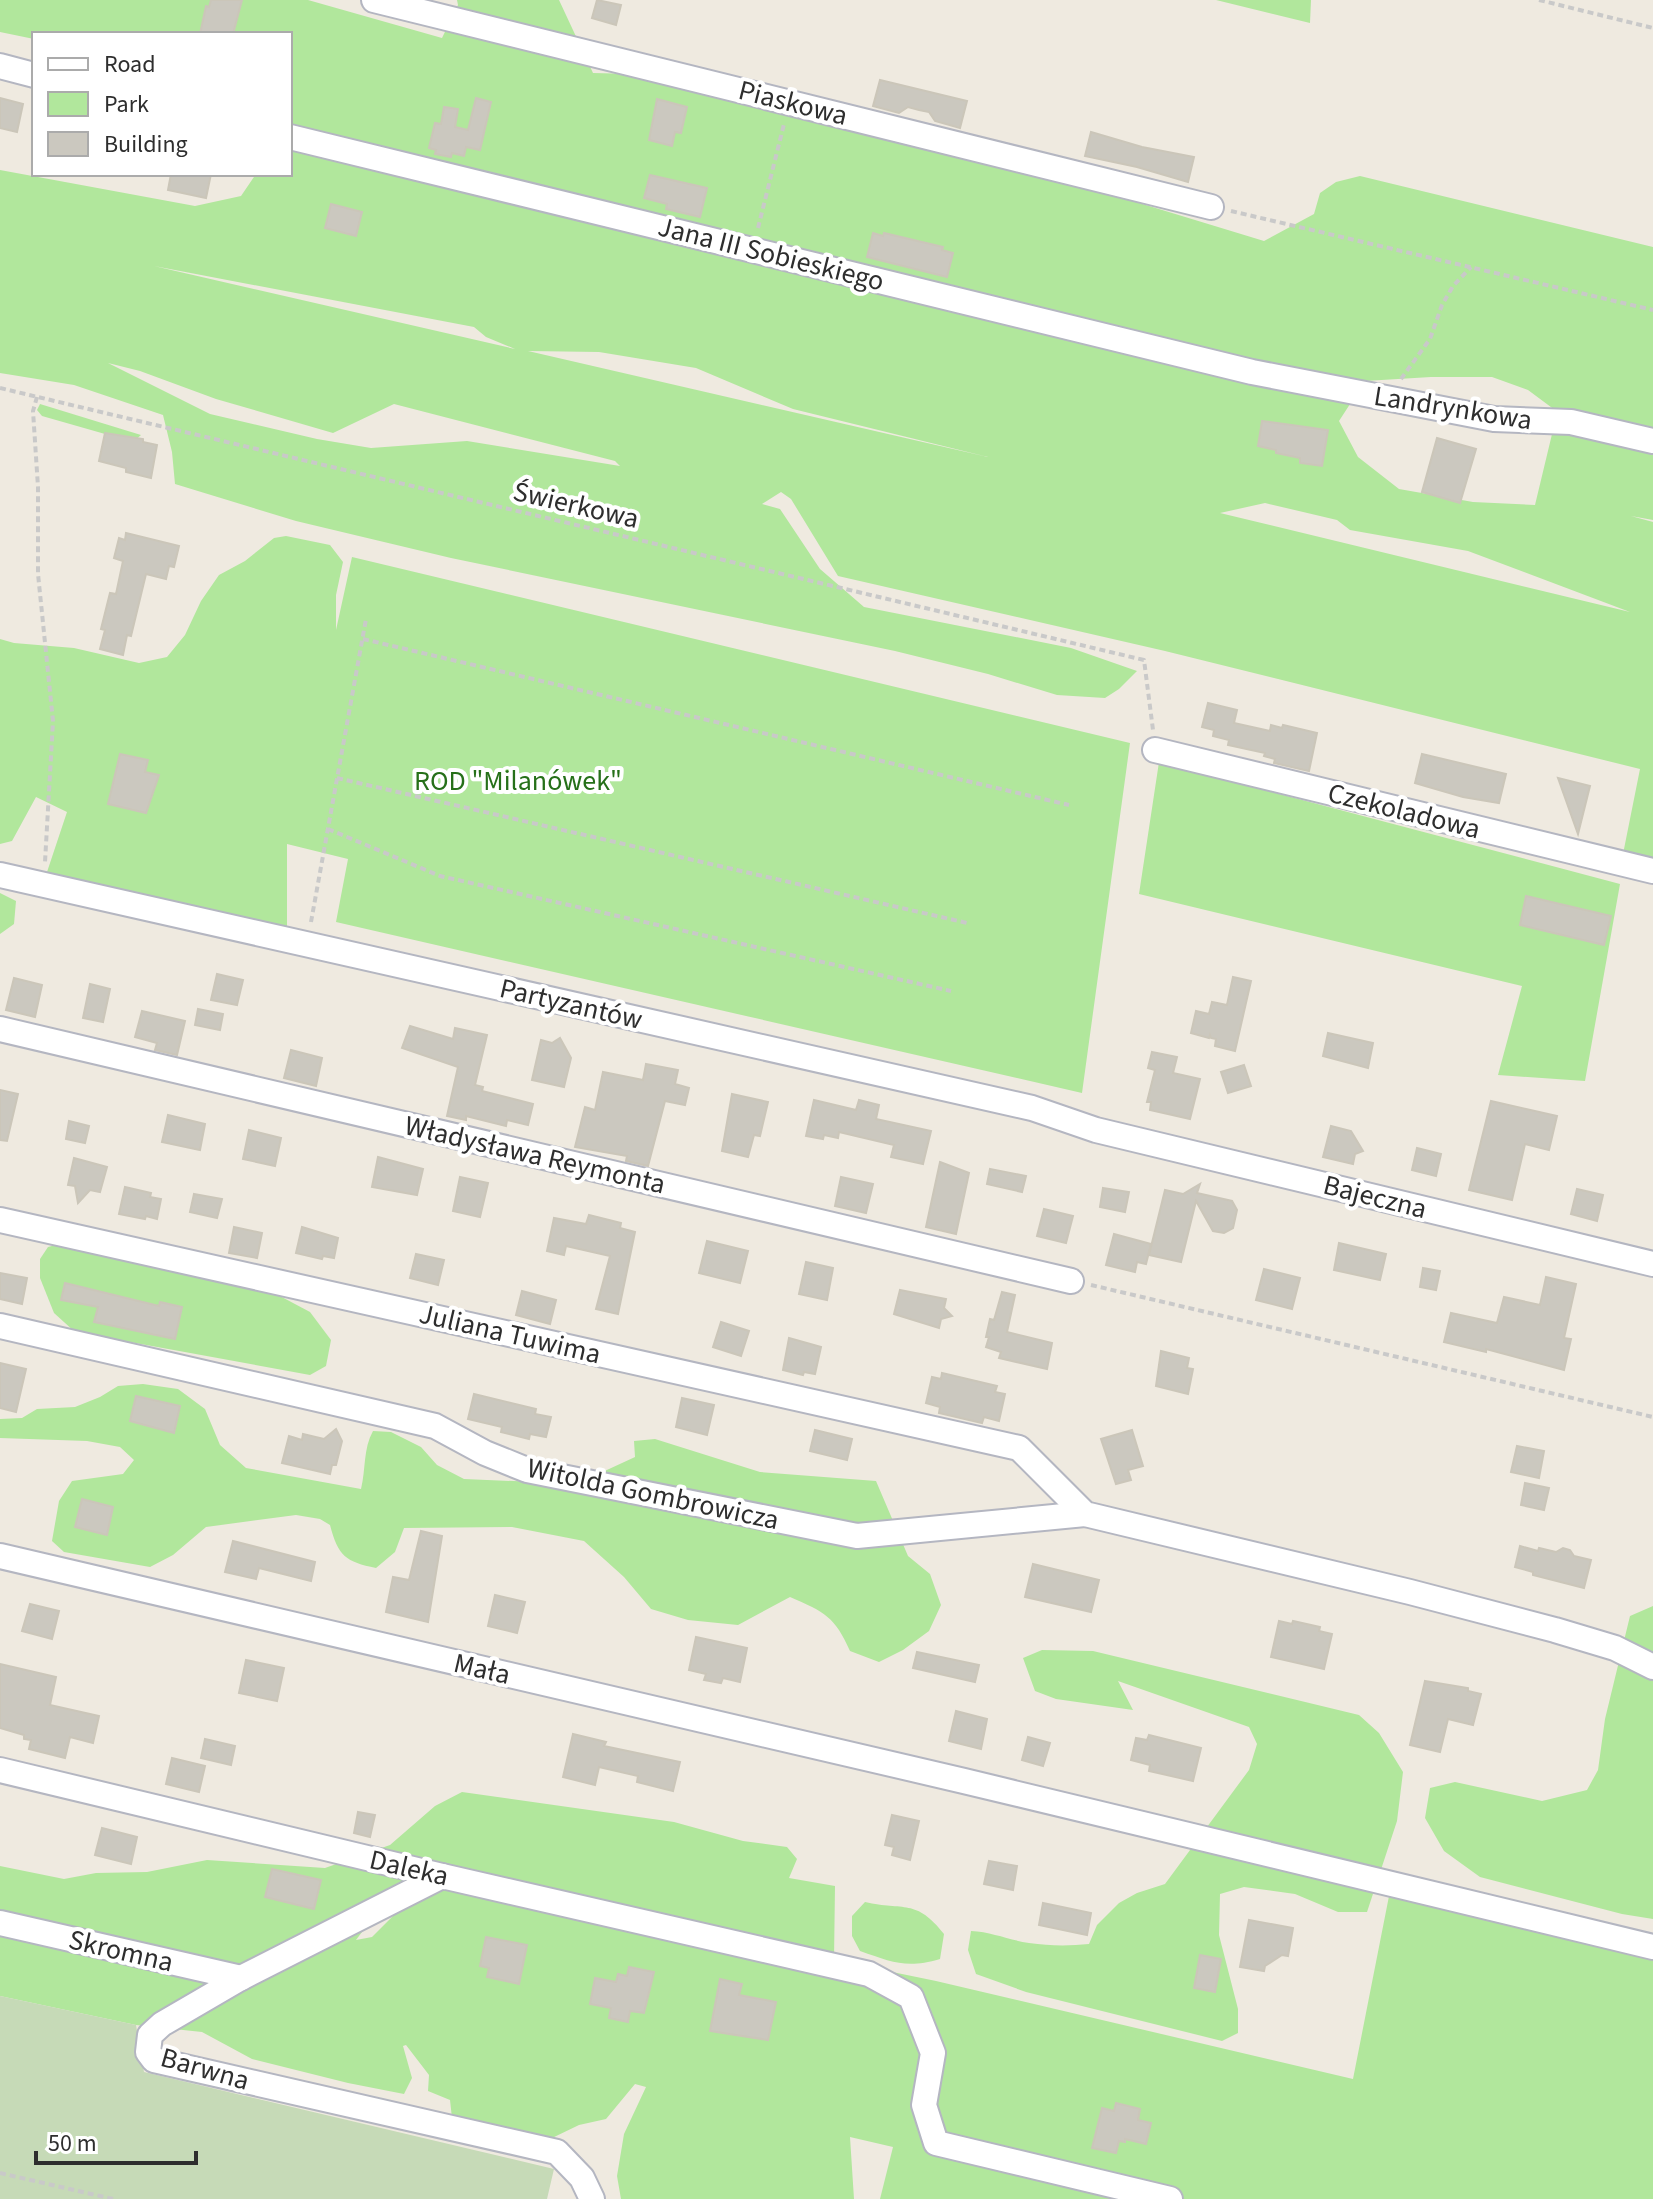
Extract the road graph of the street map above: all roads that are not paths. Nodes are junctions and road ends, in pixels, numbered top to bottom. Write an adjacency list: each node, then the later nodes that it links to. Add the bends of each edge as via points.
1 (374, 0): 5 (street, Piaskowa)
2 (0, 66): 3 (street)
3 (32, 74)
4 (292, 137): 6 (street, Jana III Sobieskiego)
5 (1211, 207)
6 (1252, 372): 7 (street, Landrynkowa, via 1494,419 1571,422)
7 (1653, 441)
8 (1155, 750): 9 (street, Czekoladowa)
9 (1653, 871)
10 (0, 875): 12 (street, Partyzantów, via 1032,1108)
11 (0, 1029): 15 (street, Władysława Reymonta)
12 (1096, 1130): 14 (street, Bajeczna)
13 (0, 1220): 17 (street, Juliana Tuwima, via 1019,1448)
14 (1653, 1264)
15 (1071, 1281)
16 (0, 1326): 17 (street, Witolda Gombrowicza, via 435,1426 527,1470 857,1536)
17 (1085, 1514): 19 (street, via 1555,1630 1615,1648)
18 (0, 1556): 23 (street, Mała)
19 (1653, 1667)
20 (0, 1770): 21 (street, Daleka)
21 (442, 1876): 24 (street, Barwna); 26 (street, Daleka, via 869,1974 911,1997 933,2053 924,2105 936,2143)
22 (0, 1923): 24 (street, Skromna)
23 (1653, 1947)
24 (241, 1978): 25 (street, Barwna, via 150,2035 148,2052 154,2060 557,2152 582,2178)
25 (592, 2199)
26 (1170, 2199)

